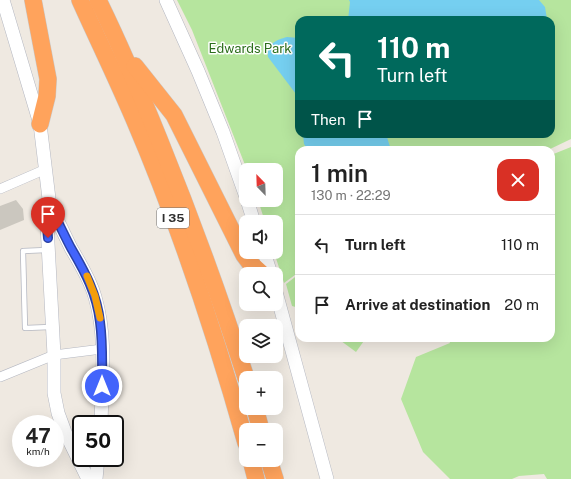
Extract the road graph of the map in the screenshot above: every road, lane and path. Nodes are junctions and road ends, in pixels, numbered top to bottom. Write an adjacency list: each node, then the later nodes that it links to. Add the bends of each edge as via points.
1 (3, 0): 6 (street); 8 (main road)
2 (33, 0): 8 (highway, via 48,79 48,96)
3 (80, 0): 22 (highway, I 35, via 134,120 169,207)
4 (98, 0): 7 (highway, I 35)
5 (166, 0): 10 (main road, via 201,78)
6 (0, 2)
7 (121, 49): 14 (highway, via 174,115 244,255); 19 (highway, I 35, via 186,206 213,277)
8 (40, 124): 9 (main road)
9 (46, 169): 11 (street); 12 (main road)
10 (239, 177)
11 (0, 189)
12 (50, 207): 13 (main road, via 47,225); 17 (main road, via 95,296)
13 (48, 250): 16 (main road); 16 (lane, via 23,251 25,328)
14 (254, 267)
15 (281, 311): 30 (main road)
16 (52, 327): 18 (main road)
17 (102, 349): 18 (street); 21 (main road)
18 (54, 355): 20 (street); 26 (main road, via 54,393 58,413 64,432)
19 (244, 371)
20 (0, 377)
21 (101, 415)
22 (240, 423)
23 (97, 467): 27 (main road)
24 (252, 467): 28 (highway)
25 (272, 467): 29 (highway)
26 (88, 479)
27 (96, 479)
28 (256, 479)
29 (275, 479)
30 (327, 479)

